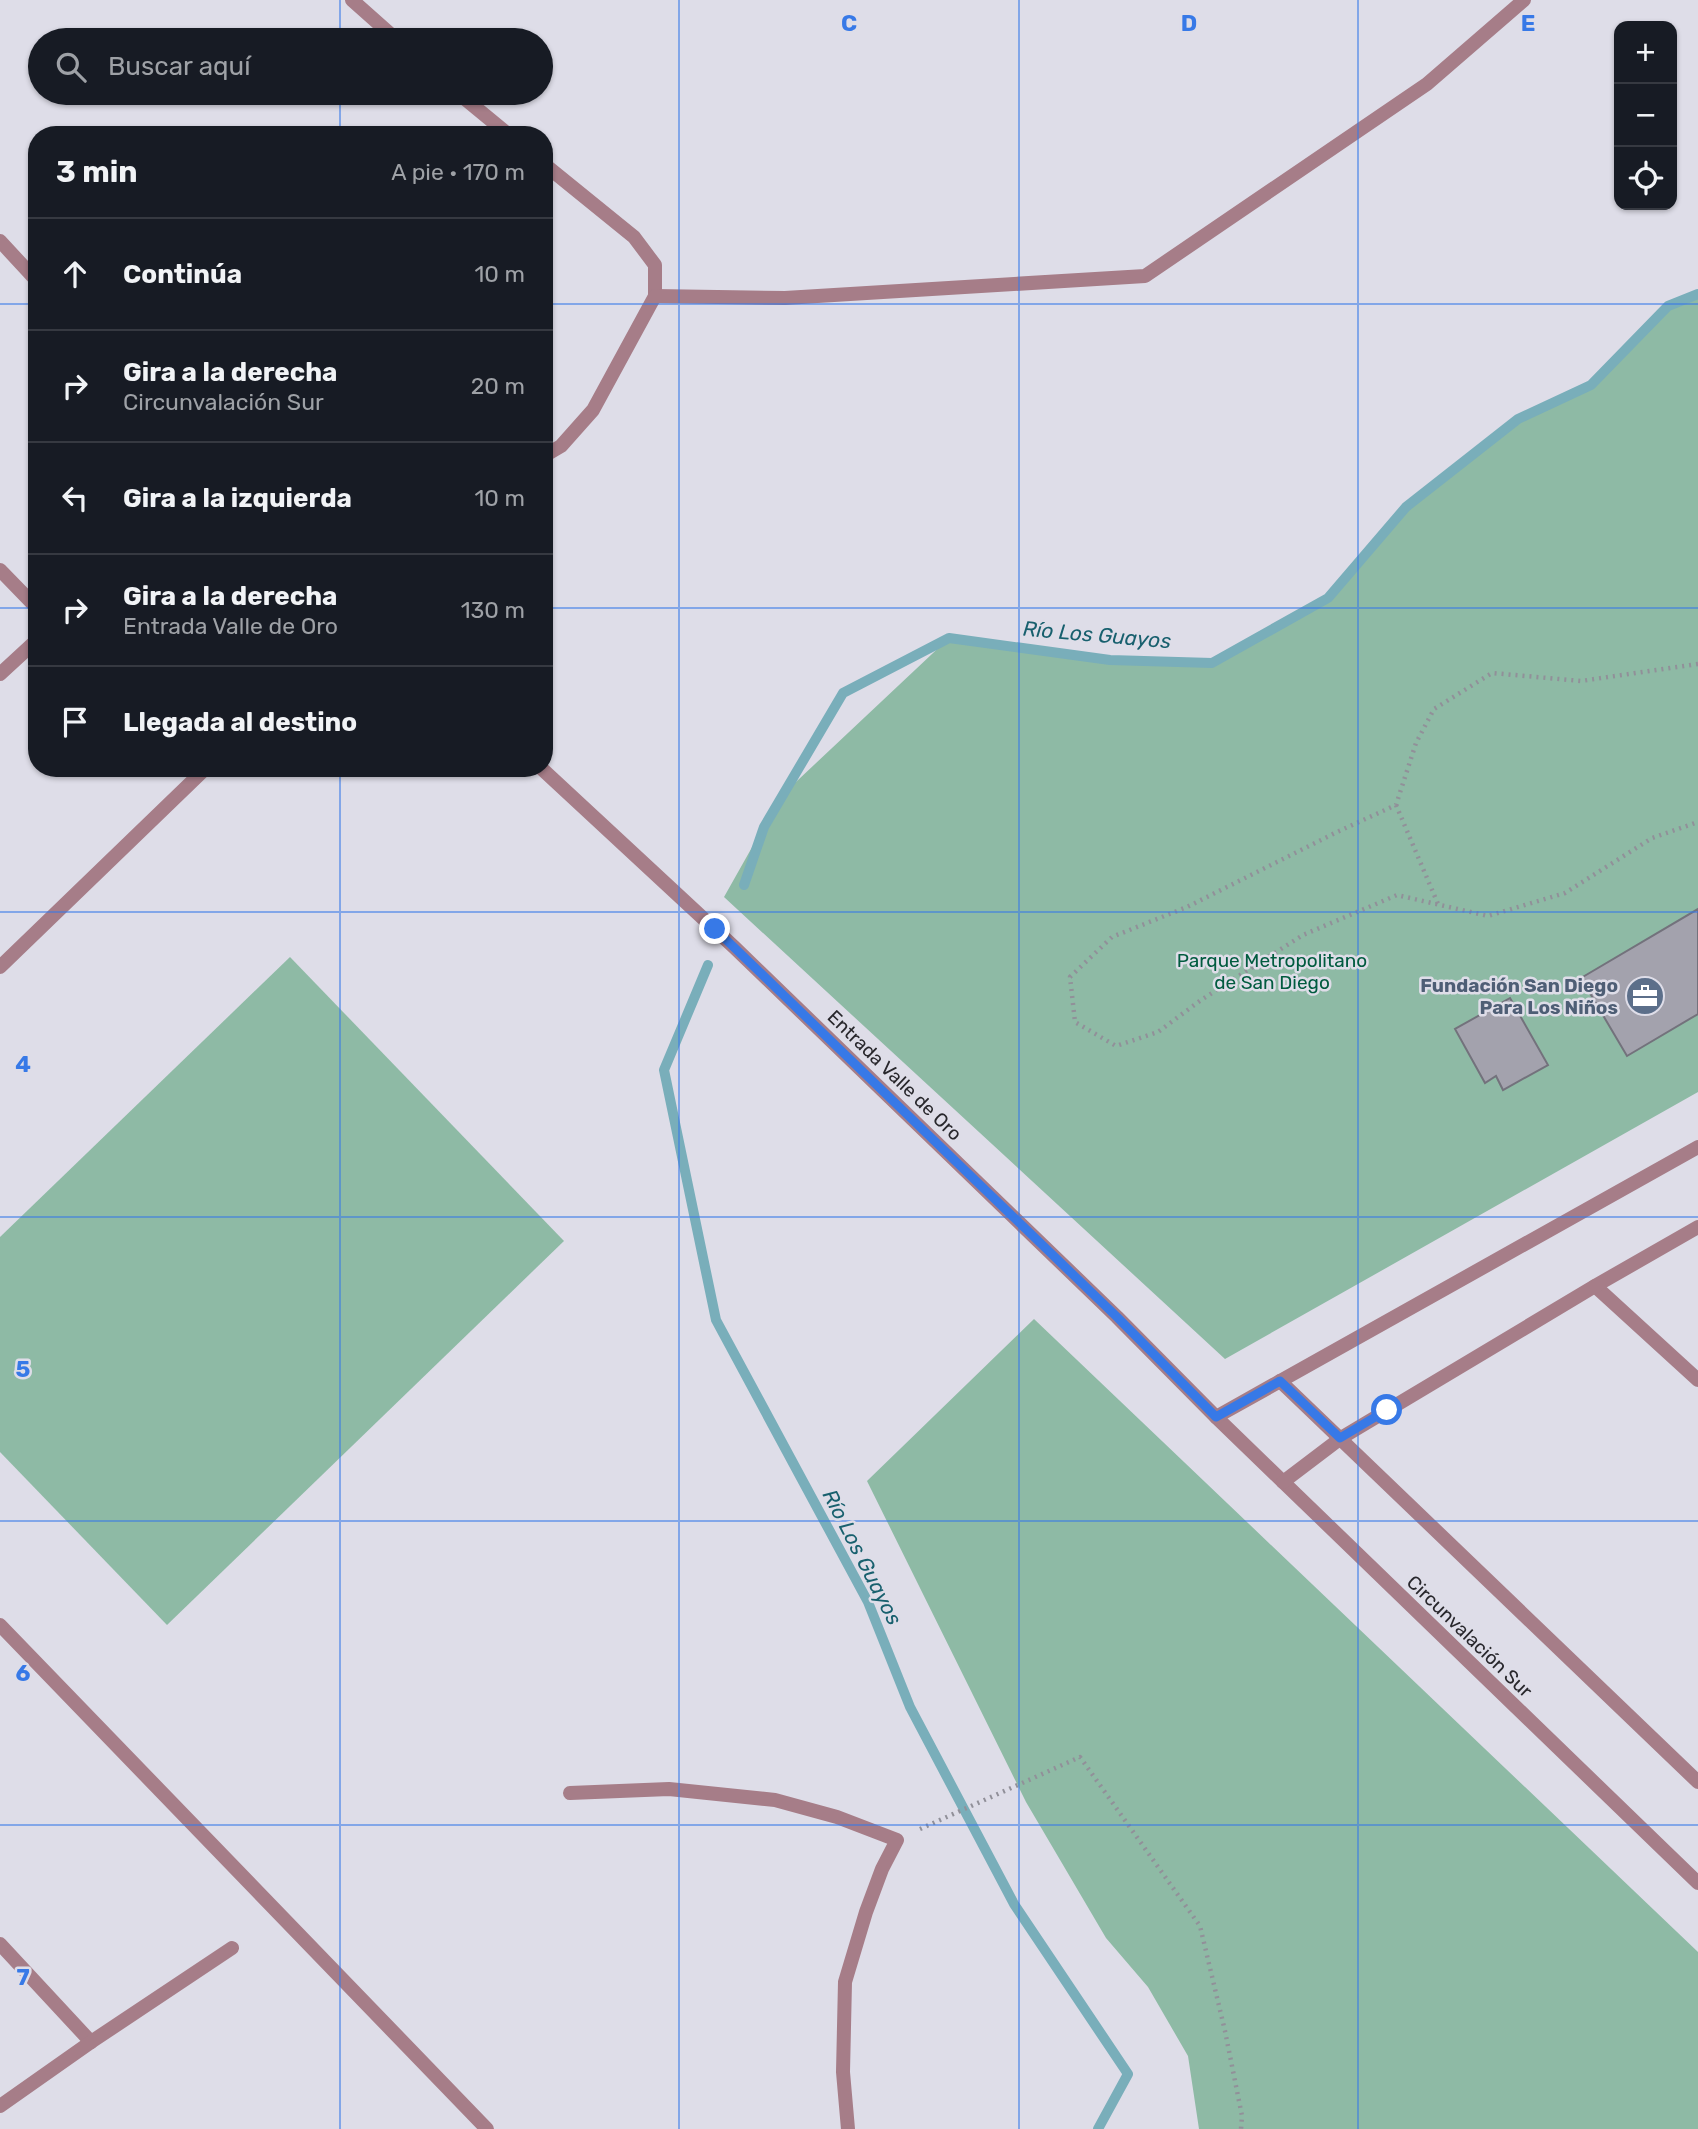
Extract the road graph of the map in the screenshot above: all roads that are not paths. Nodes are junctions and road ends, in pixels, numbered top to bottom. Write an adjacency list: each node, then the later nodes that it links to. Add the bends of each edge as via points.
1 (352, 0): 3 (street)
2 (1524, 0): 9 (street, via 1427,84 1146,276 785,298)
3 (384, 28)
4 (473, 105): 5 (street)
5 (498, 126)
6 (553, 171): 9 (street, via 634,237 654,265)
7 (0, 242): 8 (street)
8 (28, 272)
9 (655, 296): 10 (street, via 593,410)
10 (553, 451)
11 (0, 570): 12 (street)
12 (28, 599)
13 (28, 648): 14 (street)
14 (0, 674)
15 (197, 777): 17 (street)
16 (551, 777): 23 (street, Entrada Valle de Oro, via 734,947)
17 (0, 967)
18 (1698, 1147): 22 (street)
19 (1698, 1227): 20 (street)
20 (1595, 1286): 21 (street); 24 (street)
21 (1698, 1380)
22 (1280, 1381): 23 (street); 24 (street)
23 (1216, 1417): 25 (street, Circunvalación Sur)
24 (1340, 1438): 25 (street); 27 (street)
25 (1283, 1482): 29 (street, Circunvalación Sur)
26 (0, 1625): 34 (street)
27 (1698, 1782)
28 (570, 1794): 35 (street, via 669,1789 775,1800 897,1840 866,1912 845,1982 843,2072)
29 (1698, 1883)
30 (0, 1944): 32 (street)
31 (232, 1948): 32 (street)
32 (91, 2042): 33 (street)
33 (0, 2106)
34 (486, 2129)
35 (848, 2129)

